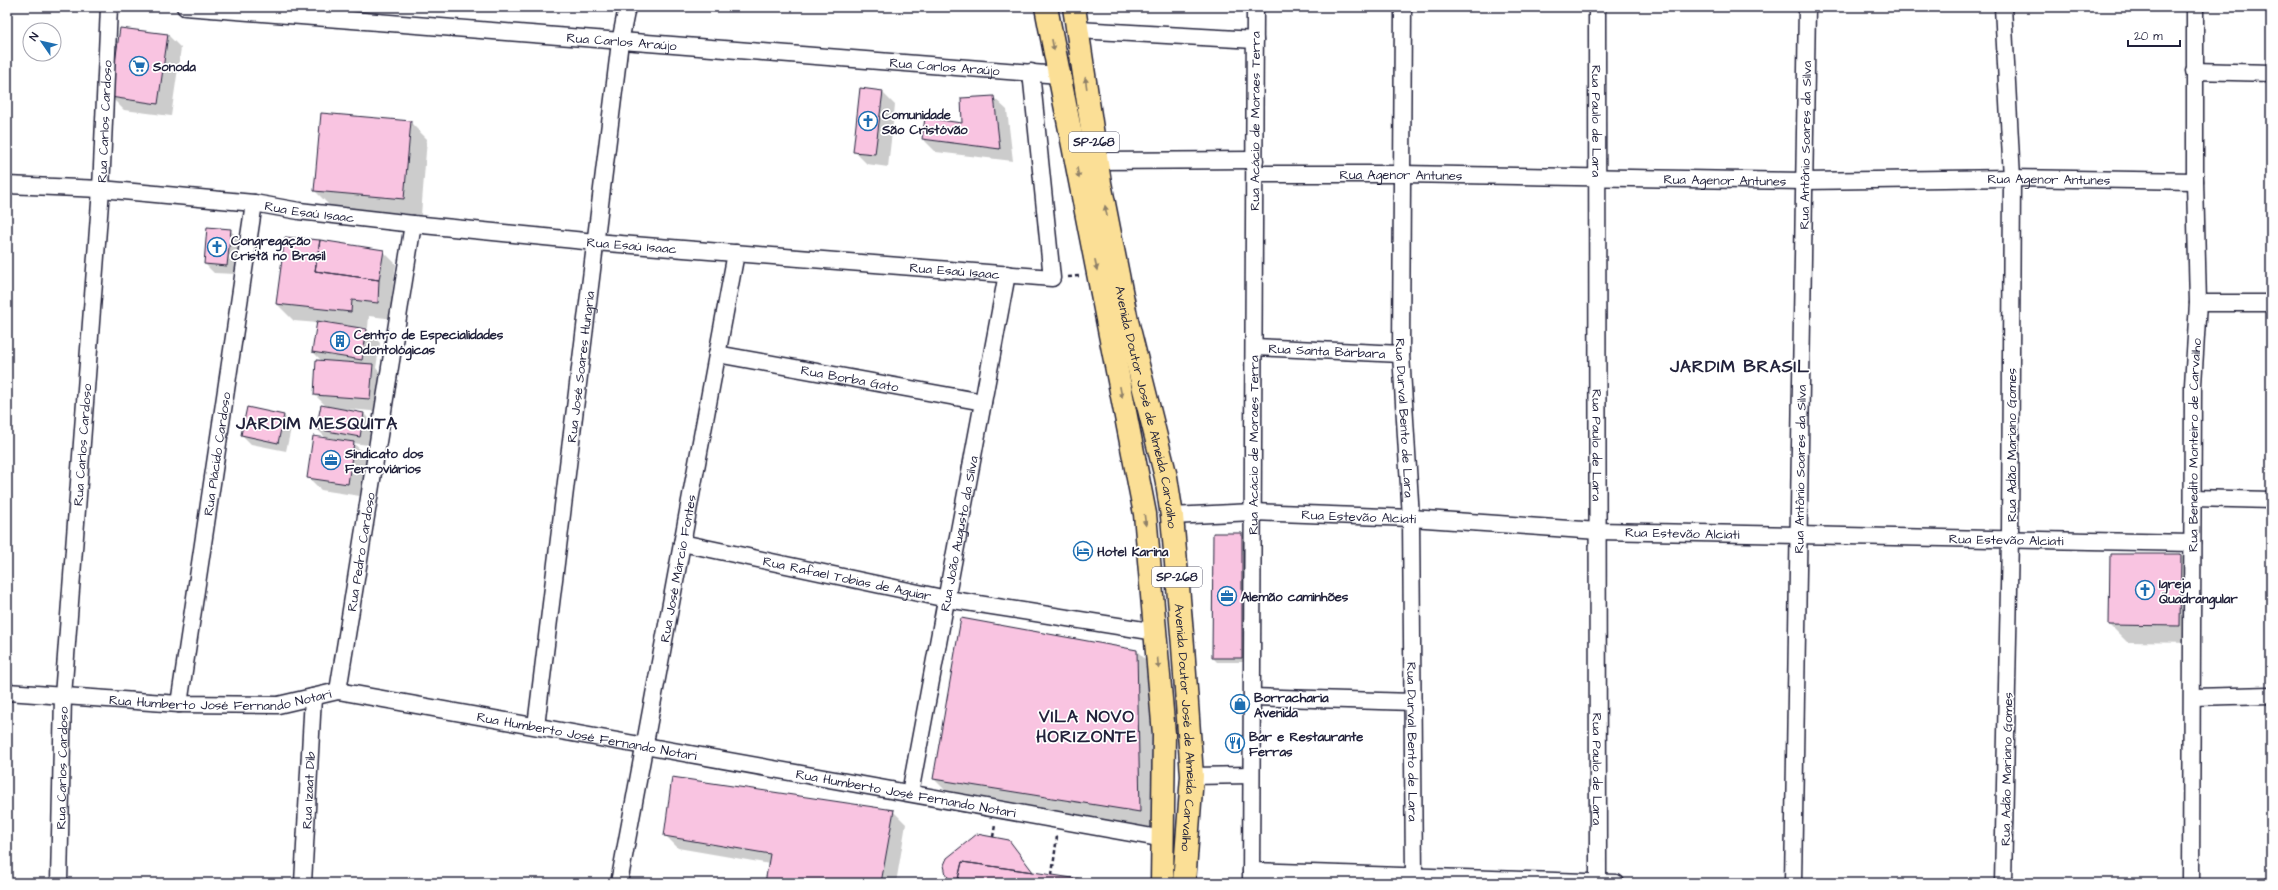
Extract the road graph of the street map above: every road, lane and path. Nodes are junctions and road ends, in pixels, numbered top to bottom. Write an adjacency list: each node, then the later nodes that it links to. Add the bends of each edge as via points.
1 (109, 7): 27 (street, Rua Carlos Cardoso)
2 (185, 7): 14 (street, Rua Carlos Araújo)
3 (627, 7): 14 (street, Rua José Soares Hungria)
4 (1046, 7): 18 (main road, Avenida Doutor José de Almeida Carvalho / SP-268, one-way to 18)
5 (1074, 7): 12 (main road, Avenida Doutor José de Almeida Carvalho / SP-268)
6 (1255, 7): 13 (street, Rua Acácio de Moraes Terra)
7 (1402, 7): 21 (street, Rua Durval Bento de Lara)
8 (1597, 7): 22 (street, Rua Paulo de Lara)
9 (1807, 7): 24 (street, Rua Antônio Soares da Silva)
10 (2003, 7): 23 (street, Rua Adão Mariano Gomes)
11 (2195, 7): 15 (street, Rua Benedito Monteiro de Carvalho)
12 (1078, 30): 13 (street); 19 (main road, Avenida Doutor José de Almeida Carvalho / SP-268, one-way to 12)
13 (1255, 40): 20 (street, Rua Acácio de Moraes Terra)
14 (620, 42): 16 (street, Rua Carlos Araújo); 30 (street, Rua José Soares Hungria)
15 (2194, 71): 17 (street); 25 (street, Rua Benedito Monteiro de Carvalho)
16 (1031, 72): 18 (street, Rua Carlos Araújo); 34 (street)
17 (2271, 73)
18 (1059, 75): 33 (main road, Avenida Doutor José de Almeida Carvalho / SP-268, one-way to 33)
19 (1096, 161): 20 (street, Rua Agenor Antunes); 44 (main road, Avenida Doutor José de Almeida Carvalho / SP-268, one-way to 19, via 1158,442 1127,321)
20 (1255, 167): 21 (street, Rua Agenor Antunes); 37 (street, Rua Acácio de Moraes Terra)
21 (1402, 174): 22 (street, Rua Agenor Antunes); 39 (street, Rua Durval Bento de Lara)
22 (1597, 178): 24 (street, Rua Agenor Antunes); 46 (street, Rua Paulo de Lara)
23 (2012, 178): 24 (street, Rua Agenor Antunes); 25 (street, Rua Agenor Antunes); 48 (street, Rua Adão Mariano Gomes)
24 (1805, 181): 47 (street, Rua Antônio Soares da Silva)
25 (2195, 181): 35 (street, Rua Benedito Monteiro de Carvalho)
26 (7, 186): 27 (street, Rua Esaú Isaac)
27 (101, 189): 28 (street, Rua Esaú Isaac); 56 (street, Rua Carlos Cardoso)
28 (254, 203): 29 (street, Rua Esaú Isaac, via 299,211); 61 (street, Rua Plácido Cardoso)
29 (413, 224): 30 (street, Rua Esaú Isaac); 53 (street, Rua Pedro Cardoso)
30 (595, 242): 31 (street, Rua Esaú Isaac); 62 (street, Rua José Soares Hungria)
31 (736, 253): 32 (street, Rua Esaú Isaac); 38 (street, Rua José Márcio Fontes)
32 (1007, 274): 34 (street, Rua Esaú Isaac); 40 (street, Rua João Augusto da Silva)
33 (1098, 275): 34 (path); 52 (main road, Avenida Doutor José de Almeida Carvalho / SP-268, one-way to 52, via 1145,514)
34 (1052, 278)
35 (2198, 303): 36 (street); 41 (street, Rua Benedito Monteiro de Carvalho, via 2193,385)
36 (2271, 303)
37 (1254, 347): 39 (street, Rua Santa Bárbara); 43 (street, Rua Acácio de Moraes Terra)
38 (717, 354): 40 (street, Rua Borba Gato); 49 (street, Rua José Márcio Fontes)
39 (1401, 354): 45 (street, Rua Durval Bento de Lara)
40 (983, 402): 51 (street, Rua João Augusto da Silva)
41 (2193, 498): 42 (street); 50 (street, Rua Benedito Monteiro de Carvalho)
42 (2271, 500)
43 (1253, 512): 44 (street, Rua Estevão Alciati); 45 (street, Rua Estevão Alciati); 57 (street, Rua Acácio de Moraes Terra)
44 (1172, 516): 65 (main road, Avenida Doutor José de Almeida Carvalho / SP-268)
45 (1411, 518): 46 (street, Rua Estevão Alciati); 60 (street, Rua Durval Bento de Lara)
46 (1598, 531): 47 (street, Rua Estevão Alciati); 73 (street, Rua Paulo de Lara)
47 (1799, 535): 48 (street, Rua Estevão Alciati); 80 (street, Rua Antônio Soares da Silva)
48 (2010, 538): 50 (street, Rua Estevão Alciati); 81 (street, Rua Adão Mariano Gomes)
49 (682, 543): 51 (street, Rua Rafael Tobias de Aguiar); 63 (street, Rua José Márcio Fontes)
50 (2192, 543): 58 (street, Rua Benedito Monteiro de Carvalho)
51 (947, 599): 52 (street, Rua Rafael Tobias de Aguiar); 66 (street, Rua João Augusto da Silva)
52 (1156, 632): 68 (main road, Avenida Doutor José de Almeida Carvalho / SP-268, one-way to 68, via 1164,734)
53 (338, 691): 59 (street, Rua Humberto José Fernando Notari); 62 (street, Rua Humberto José Fernando Notari)
54 (7, 692): 56 (street, Rua Humberto José Fernando Notari)
55 (2271, 695): 58 (street)
56 (63, 696): 61 (street, Rua Humberto José Fernando Notari); 74 (street, Rua Carlos Cardoso)
57 (1252, 697): 60 (street); 64 (street, Rua Acácio de Moraes Terra)
58 (2193, 697): 82 (street, Rua Benedito Monteiro de Carvalho)
59 (313, 698): 61 (street, Rua Humberto José Fernando Notari, via 278,705); 75 (street, Rua Izaat Dib)
60 (1413, 702): 70 (street, Rua Durval Bento de Lara)
61 (179, 704)
62 (536, 726): 63 (street, Rua Humberto José Fernando Notari)
63 (644, 746): 66 (street, Rua Humberto José Fernando Notari); 76 (street, Rua José Márcio Fontes)
64 (1251, 775): 65 (street); 71 (street, Rua Acácio de Moraes Terra)
65 (1192, 776): 78 (main road, Avenida Doutor José de Almeida Carvalho / SP-268)
66 (910, 793): 67 (street, Rua Humberto José Fernando Notari)
67 (1059, 820): 68 (street, Rua Humberto José Fernando Notari); 69 (path)
68 (1164, 839): 77 (main road, Avenida Doutor José de Almeida Carvalho / SP-268)
69 (1052, 875)
70 (1414, 876): 71 (street); 72 (street)
71 (1251, 877)
72 (1501, 882): 73 (street)
73 (1598, 882): 79 (street)
74 (59, 883)
75 (303, 883)
76 (619, 883)
77 (1162, 883)
78 (1184, 883)
79 (1616, 883)
80 (1793, 883)
81 (2004, 883)
82 (2191, 883)

